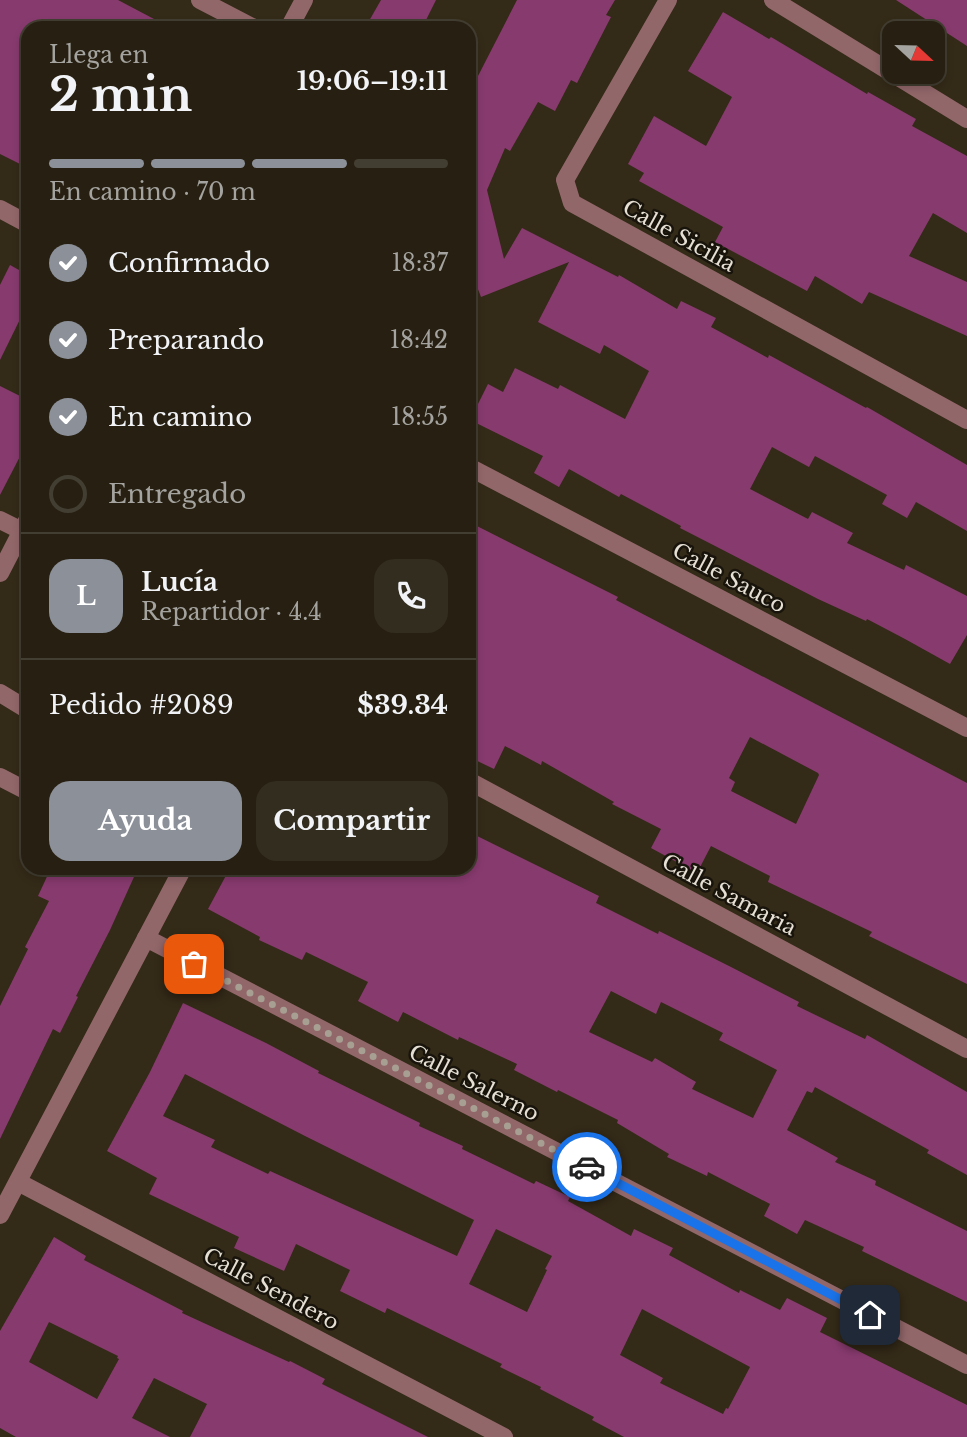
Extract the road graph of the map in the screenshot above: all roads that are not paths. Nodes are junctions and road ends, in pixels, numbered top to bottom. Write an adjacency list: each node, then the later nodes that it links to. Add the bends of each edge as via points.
1 (200, 0): 5 (street)
2 (304, 0): 6 (street)
3 (668, 0): 10 (street, Calle Sicilia, via 565,180 572,203)
4 (773, 0): 7 (street)
5 (240, 21)
6 (293, 21)
7 (967, 118)
8 (0, 209): 9 (street)
9 (21, 220)
10 (967, 420)
11 (476, 471): 18 (street, Calle Sauco)
12 (0, 520): 13 (street)
13 (21, 524)
14 (21, 533): 15 (street)
15 (0, 573)
16 (0, 693): 17 (street)
17 (21, 705)
18 (967, 728)
19 (0, 777): 21 (street)
20 (476, 785): 24 (street, Calle Samaria)
21 (21, 788)
22 (179, 875): 23 (street)
23 (146, 939): 25 (street); 27 (street, Calle Salerno)
24 (967, 1049)
25 (18, 1182): 26 (street); 28 (street, Calle Sendero)
26 (0, 1215)
27 (967, 1365)
28 (504, 1437)

